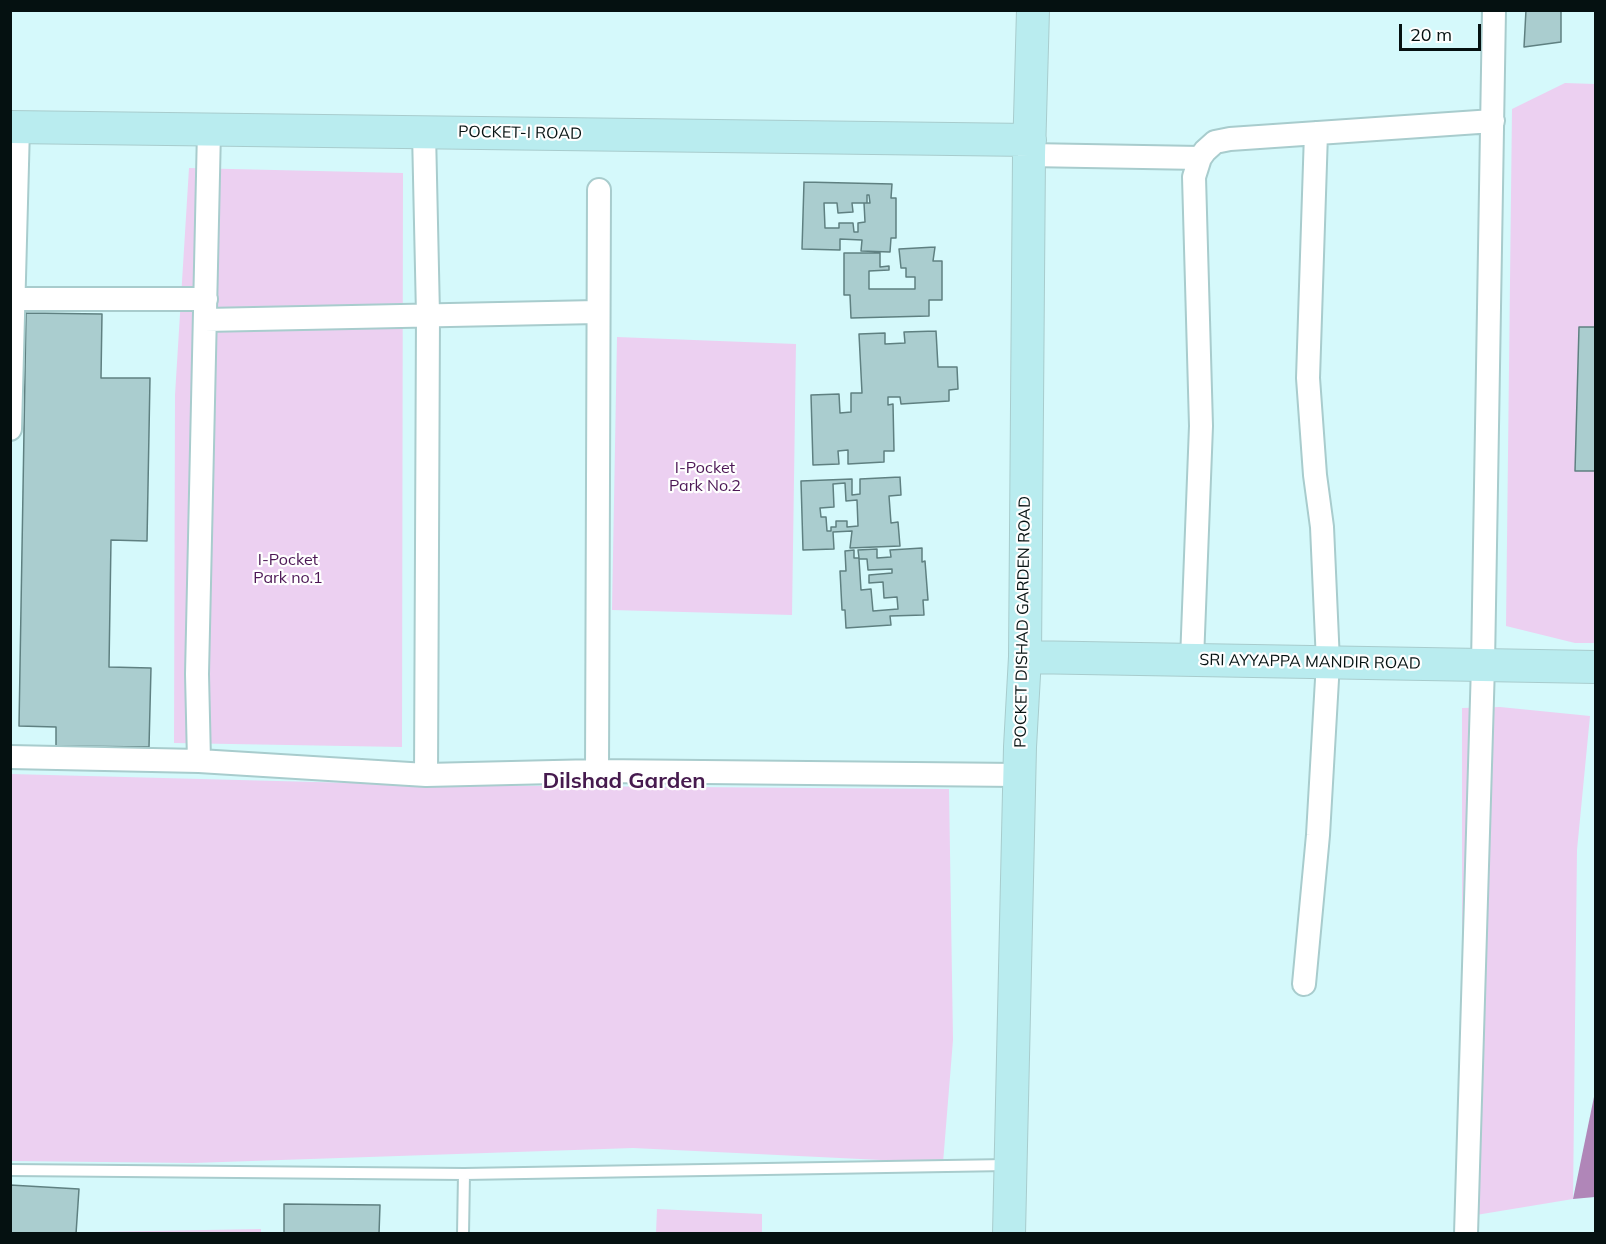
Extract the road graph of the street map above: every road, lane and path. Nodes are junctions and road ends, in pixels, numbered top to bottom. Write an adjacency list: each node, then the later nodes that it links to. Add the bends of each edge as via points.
1 (1033, 10): 8 (street, POCKET DISHAD GARDEN ROAD)
2 (1494, 10): 3 (street)
3 (1493, 121): 7 (street); 20 (street)
4 (14, 127): 5 (street, POCKET-I ROAD); 10 (street)
5 (209, 130): 6 (street, POCKET-I ROAD); 13 (street)
6 (424, 132): 8 (street, POCKET-I ROAD); 15 (street)
7 (1316, 133): 9 (street, via 1215,142); 19 (street, via 1308,378 1322,527)
8 (1030, 147): 9 (street); 17 (street, POCKET DISHAD GARDEN ROAD)
9 (1200, 158): 18 (street, via 1194,177 1202,426)
10 (13, 175): 12 (street)
11 (599, 190): 14 (street)
12 (14, 299): 13 (street); 16 (street)
13 (205, 309): 15 (street); 23 (street, via 197,674)
14 (597, 312): 15 (street); 24 (street)
15 (428, 315): 25 (street)
16 (10, 429)
17 (1025, 657): 18 (street, SRI AYYAPPA MANDIR ROAD); 26 (street, POCKET DISHAD GARDEN ROAD)
18 (1192, 660): 19 (street, SRI AYYAPPA MANDIR ROAD)
19 (1328, 662): 20 (street, SRI AYYAPPA MANDIR ROAD); 27 (street)
20 (1483, 665): 21 (street, SRI AYYAPPA MANDIR ROAD); 33 (street)
21 (1596, 667)
22 (10, 757): 23 (street)
23 (199, 761): 25 (street)
24 (597, 771): 25 (street); 26 (street)
25 (426, 775)
26 (1019, 775): 28 (street, POCKET DISHAD GARDEN ROAD)
27 (1304, 984)
28 (1011, 1165): 30 (lane); 32 (street, POCKET DISHAD GARDEN ROAD)
29 (10, 1170): 30 (lane)
30 (464, 1174): 31 (lane)
31 (463, 1233)
32 (1009, 1233)
33 (1466, 1233)

